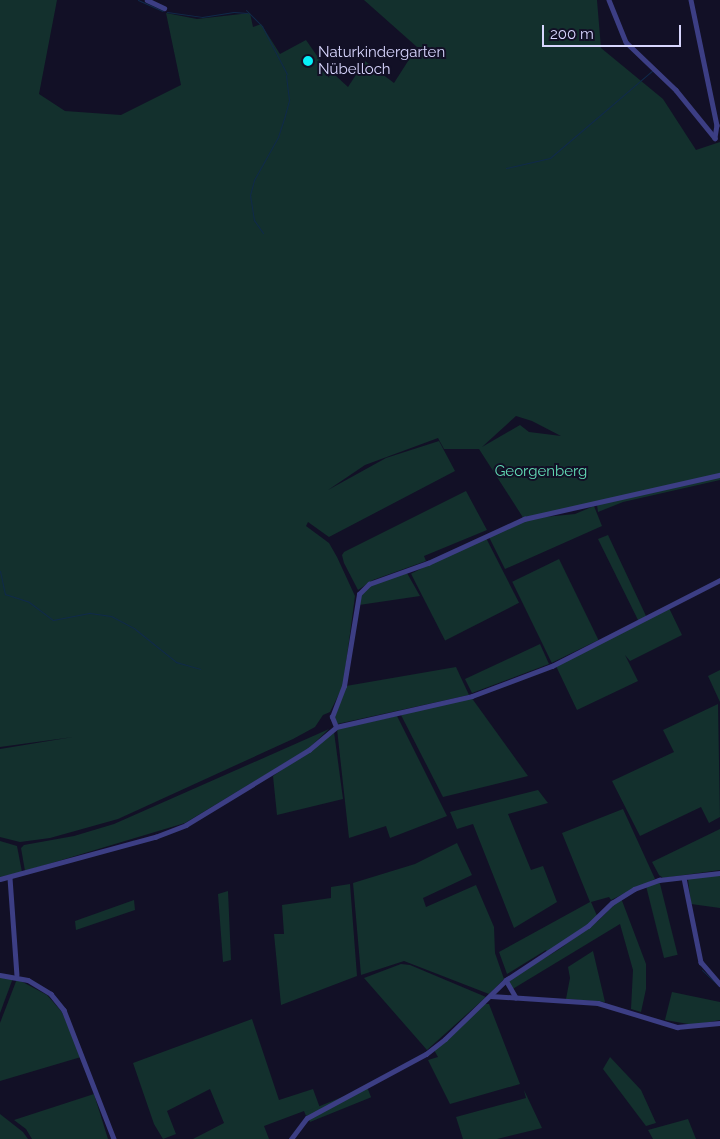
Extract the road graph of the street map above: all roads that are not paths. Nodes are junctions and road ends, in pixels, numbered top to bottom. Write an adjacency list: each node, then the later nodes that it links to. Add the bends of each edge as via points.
1 (148, 0): 4 (street)
2 (609, 0): 3 (street, via 626,42 676,90 715,138 717,125)
3 (691, 0)
4 (164, 8)
5 (720, 475): 7 (street, via 524,519 428,563 369,584 359,594 344,686 332,717)
6 (720, 580): 7 (street, via 601,643 534,673 472,696)
7 (336, 727): 9 (street, via 309,750 186,824 155,837)
8 (720, 872): 10 (street)
9 (10, 878): 11 (street); 13 (street)
10 (684, 878): 14 (street, via 659,880 634,889 612,903 588,926); 15 (street, via 701,962)
11 (0, 879)
12 (0, 975): 13 (street)
13 (16, 975): 19 (street, via 51,994 64,1010)
14 (506, 980): 16 (street); 17 (street)
15 (720, 984)
16 (491, 996): 17 (street); 20 (street, via 426,1054 307,1118)
17 (516, 997): 18 (street, via 598,1003 677,1027)
18 (720, 1023)
19 (114, 1139)
20 (291, 1139)

